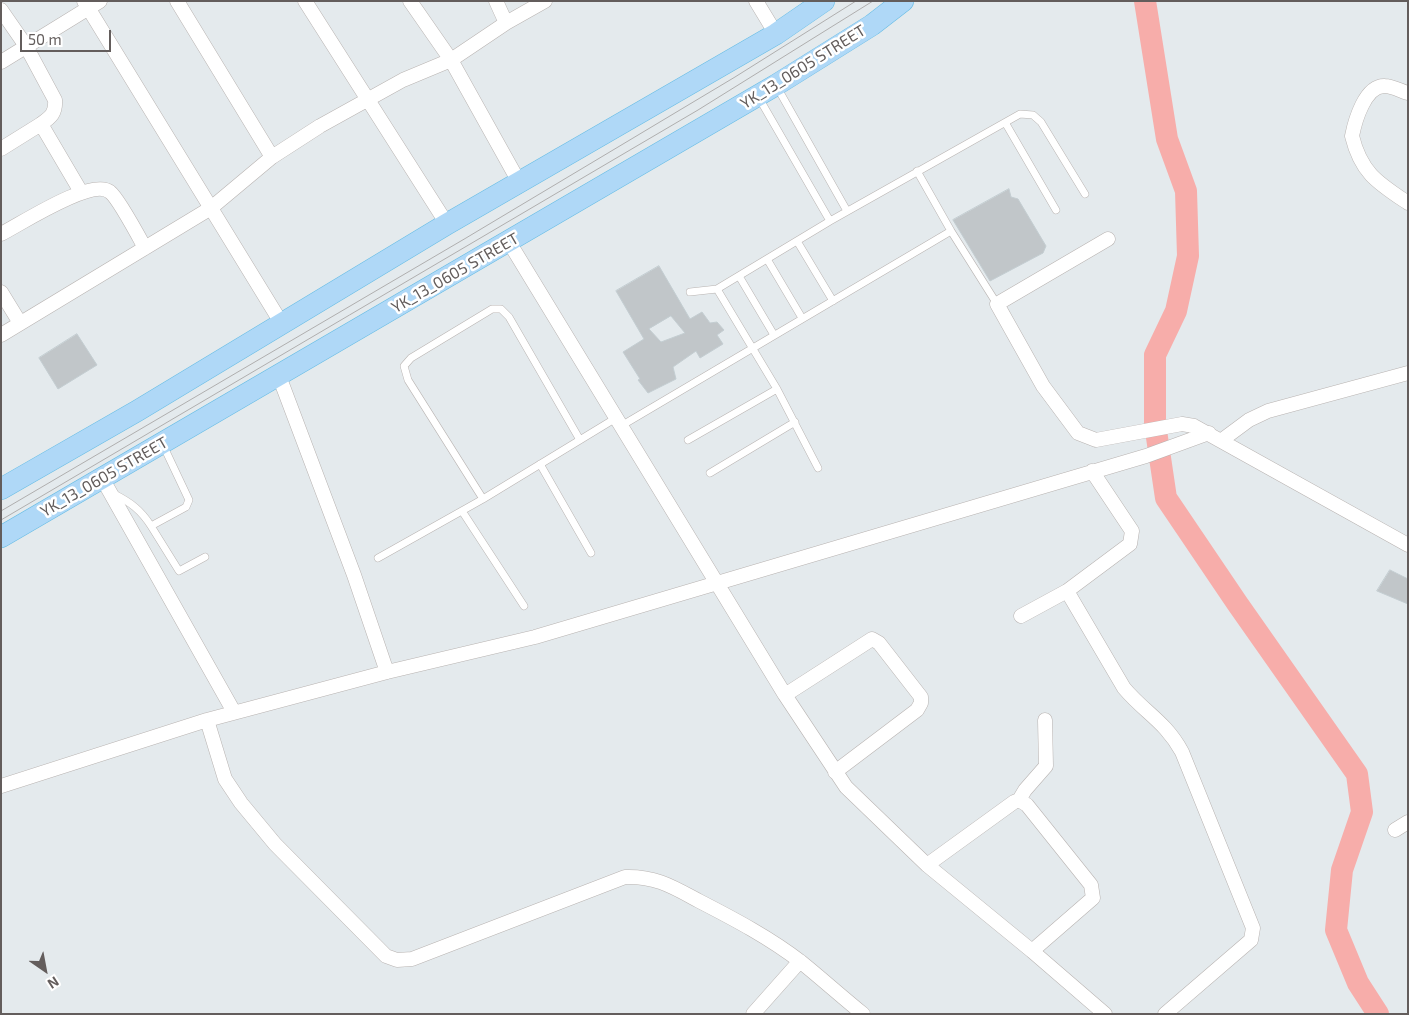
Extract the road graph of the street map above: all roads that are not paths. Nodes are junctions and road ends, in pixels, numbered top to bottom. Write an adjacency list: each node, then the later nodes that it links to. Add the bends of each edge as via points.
1 (177, 1): 23 (street)
2 (306, 1): 19 (street)
3 (410, 1): 14 (street)
4 (496, 1): 11 (street)
5 (544, 1): 11 (street)
6 (756, 1): 12 (street)
7 (824, 1): 12 (main road)
8 (903, 1): 16 (main road, YK_13_0605 STREET, via 872,25)
9 (90, 4): 13 (street); 29 (street)
10 (1, 10): 13 (street)
11 (506, 23): 14 (street)
12 (776, 34): 25 (main road)
13 (26, 46): 15 (street); 20 (street, via 55,100 56,110)
14 (451, 60): 19 (street, via 404,80); 25 (street)
15 (1, 62)
16 (776, 85): 18 (main road, YK_13_0605 STREET); 31 (lane)
17 (1408, 93): 28 (street, via 1376,87 1369,93 1352,136 1361,162 1370,175)
18 (758, 95): 32 (lane); 38 (main road, YK_13_0605 STREET)
19 (367, 101): 23 (street); 33 (street)
20 (41, 124): 22 (street); 26 (street)
21 (1006, 124): 24 (lane); 27 (lane, via 1020,114 1033,115 1041,122); 30 (lane)
22 (1, 149)
23 (272, 157): 29 (street)
24 (917, 171): 31 (lane); 34 (lane)
25 (519, 182): 33 (main road)
26 (80, 192): 35 (street); 39 (street, via 99,188 110,192)
27 (1085, 194)
28 (1408, 203)
29 (211, 208): 39 (street); 49 (street)
30 (1056, 210)
31 (847, 211): 32 (lane)
32 (830, 221): 37 (lane)
33 (447, 224): 49 (main road)
34 (951, 231): 45 (lane); 46 (lane)
35 (1, 234)
36 (1108, 239): 46 (street)
37 (797, 241): 40 (lane); 45 (lane)
38 (510, 242): 54 (main road, YK_13_0605 STREET); 56 (street)
39 (146, 248): 48 (street)
40 (767, 258): 41 (lane); 47 (lane)
41 (740, 276): 42 (lane); 51 (lane)
42 (717, 289): 44 (lane); 52 (lane)
43 (1, 292): 48 (street)
44 (690, 292)
45 (833, 301): 47 (lane)
46 (997, 304): 58 (street, via 1043,386 1078,433 1096,440 1182,424)
47 (802, 318): 51 (lane)
48 (20, 323): 50 (street)
49 (282, 324): 68 (main road)
50 (1, 335)
51 (774, 335): 52 (lane)
52 (753, 349): 55 (lane); 56 (lane)
53 (1408, 373): 61 (street, via 1268,411 1249,420)
54 (279, 376): 62 (main road, YK_13_0605 STREET); 81 (street)
55 (776, 388): 57 (lane); 60 (lane)
56 (619, 422): 59 (lane); 77 (street)
57 (794, 422): 64 (lane); 66 (lane)
58 (1209, 433): 61 (street); 65 (street)
59 (580, 440): 63 (lane); 69 (lane, via 509,317 501,309 492,309 411,358 404,366 408,380)
60 (688, 440)
61 (1222, 440): 73 (street)
62 (162, 442): 67 (main road, YK_13_0605 STREET); 71 (lane, via 189,504)
63 (540, 464): 69 (lane); 74 (lane)
64 (818, 468)
65 (1092, 471): 77 (street); 78 (street, via 1133,537 1130,544)
66 (710, 473)
67 (105, 484): 71 (lane, via 132,503); 72 (main road, YK_13_0605 STREET); 83 (street)
68 (1, 489)
69 (483, 499): 70 (lane)
70 (462, 511): 76 (lane); 79 (lane)
71 (151, 526): 75 (lane, via 178,572)
72 (1, 538)
73 (1408, 545)
74 (591, 553)
75 (205, 557)
76 (378, 558)
77 (718, 584): 81 (street, via 535,637); 82 (street)
78 (1067, 591): 80 (street); 97 (street, via 1124,688 1173,734 1253,928 1251,940)
79 (524, 606)
80 (1021, 616)
81 (387, 672): 83 (street)
82 (785, 695): 86 (street); 86 (street, via 872,640 879,644 921,697 916,710)
83 (234, 712): 84 (street)
84 (207, 720): 87 (street); 93 (street, via 225,779 241,803 275,844 386,956 397,960 412,959 624,877 640,876 656,879 727,915)
85 (1045, 720): 88 (street, via 1046,766)
86 (835, 772): 91 (street, via 846,787)
87 (1, 786)
88 (1019, 800): 91 (street); 92 (street, via 1027,805 1094,892 1093,898)
89 (1408, 822): 90 (street)
90 (1395, 830)
91 (926, 865): 92 (street)
92 (1032, 951): 96 (street)
93 (800, 961): 94 (street); 95 (street)
94 (753, 1014)
95 (863, 1014)
96 (1105, 1014)
97 (1166, 1014)

